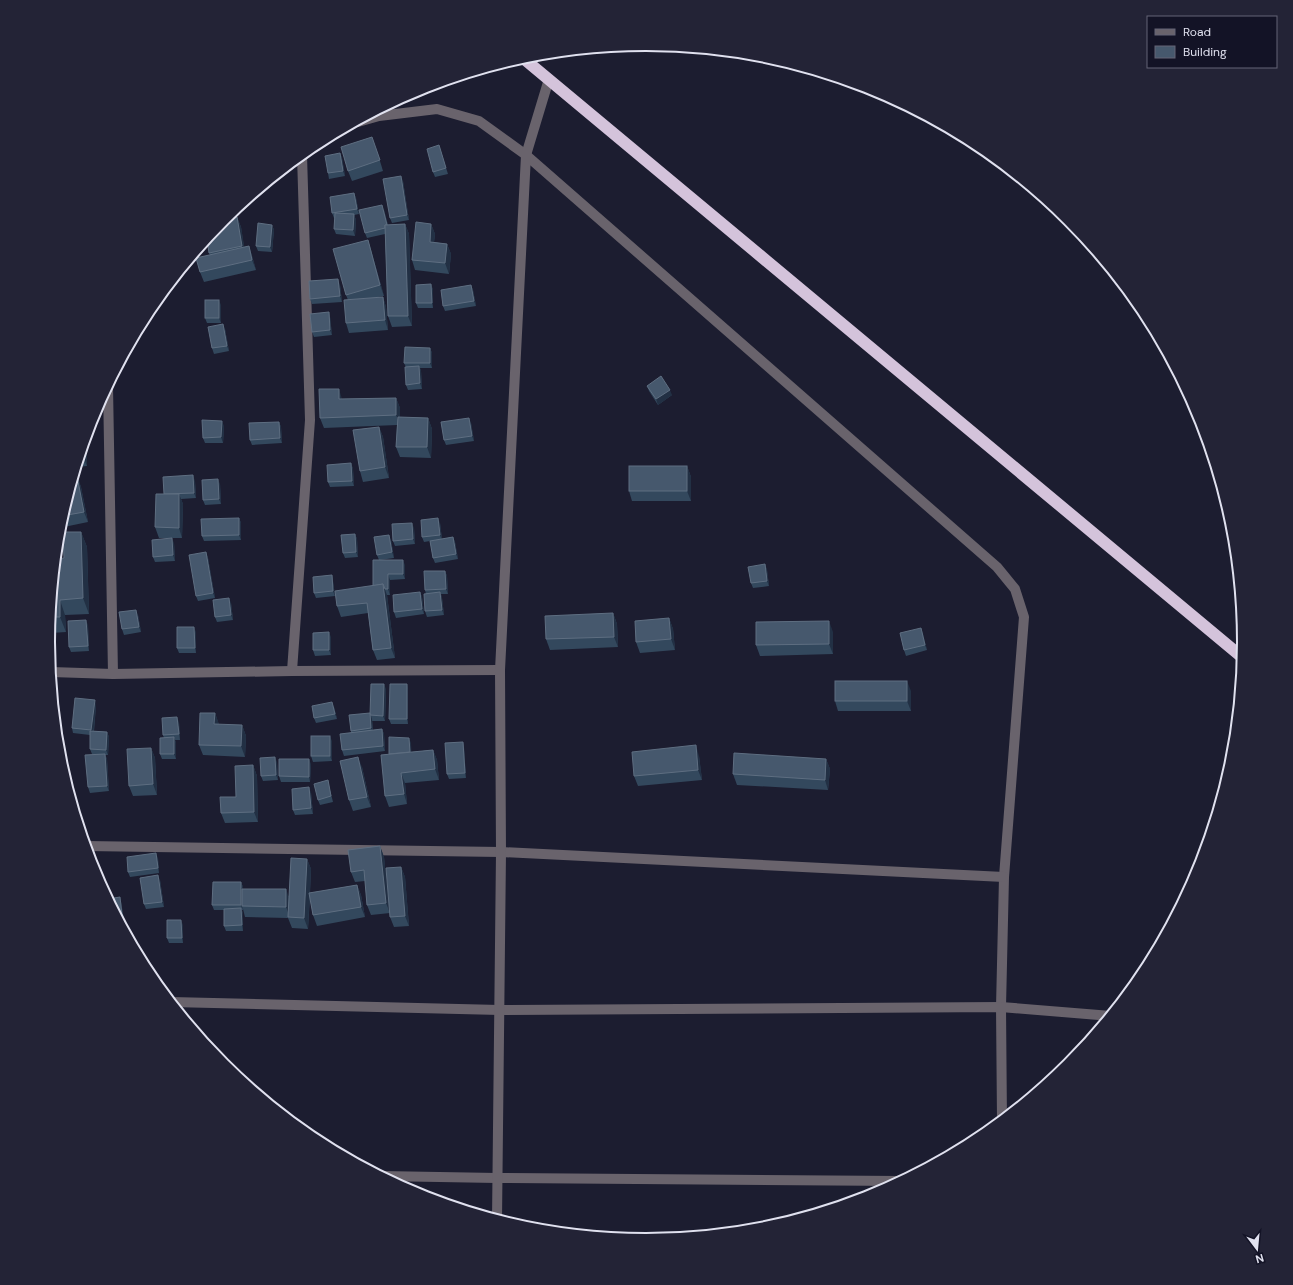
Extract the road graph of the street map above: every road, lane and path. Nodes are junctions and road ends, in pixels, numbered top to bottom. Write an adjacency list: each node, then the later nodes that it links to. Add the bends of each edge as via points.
1 (529, 63): 2 (highway)
2 (549, 79): 4 (street); 7 (highway)
3 (375, 117): 4 (street, via 437,109 479,121)
4 (526, 155): 8 (street); 14 (street, via 997,567 1015,589 1024,617)
5 (302, 162): 9 (street, via 310,420)
6 (108, 398): 11 (street)
7 (1238, 654)
8 (500, 670): 9 (street); 13 (street)
9 (292, 671): 11 (street)
10 (56, 672): 11 (street)
11 (113, 674)
12 (91, 846): 13 (street)
13 (501, 852): 14 (street); 17 (street)
14 (1004, 877): 16 (street)
15 (176, 1002): 17 (street)
16 (1001, 1007): 17 (street); 18 (street); 19 (street)
17 (500, 1010): 21 (street)
18 (1106, 1016)
19 (1002, 1115)
20 (392, 1176): 21 (street)
21 (497, 1178): 22 (street); 23 (street)
22 (891, 1181)
23 (497, 1215)

